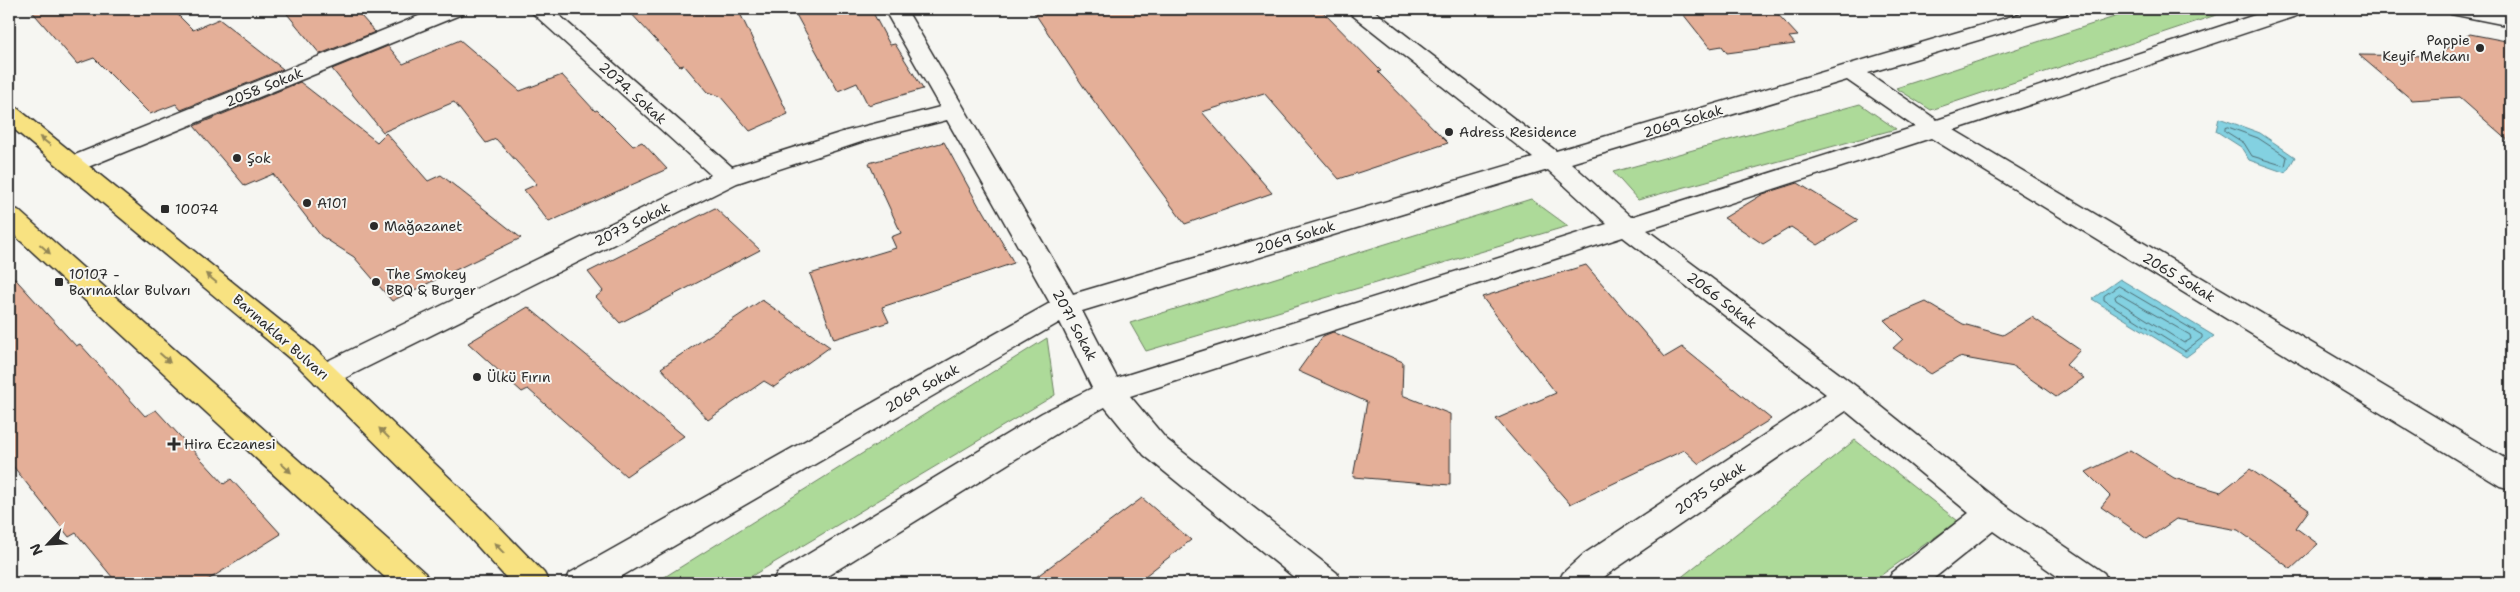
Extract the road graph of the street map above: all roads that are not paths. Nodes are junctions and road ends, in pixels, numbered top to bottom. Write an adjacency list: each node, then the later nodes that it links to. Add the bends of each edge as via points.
1 (454, 9): 14 (street, 2058 Sokak)
2 (539, 9): 15 (street, 2074. Sokak)
3 (895, 9): 10 (street, 2071 Sokak)
4 (1359, 9): 13 (street, 2066 Sokak)
5 (2058, 9): 9 (street, 2069 Sokak)
6 (2294, 9): 12 (street)
7 (2458, 9): 8 (street)
8 (2511, 20)
9 (1849, 71): 12 (street, 2065 Sokak); 13 (street, 2069 Sokak)
10 (954, 111): 15 (street, 2073 Sokak, via 855,136); 18 (street, 2071 Sokak)
11 (9, 113): 14 (main road, Barınaklar Bulvarı, one-way to 11)
12 (1934, 130): 17 (street); 22 (street, 2065 Sokak)
13 (1552, 160): 17 (street, 2066 Sokak); 18 (street, 2069 Sokak)
14 (74, 164): 19 (main road, Barınaklar Bulvarı, one-way to 14)
15 (728, 177): 19 (street, 2073 Sokak)
16 (9, 216): 24 (main road, one-way to 24)
17 (1625, 226): 20 (street); 21 (street, 2066 Sokak)
18 (1066, 306): 20 (street, 2071 Sokak); 26 (street, 2069 Sokak)
19 (325, 375): 25 (main road, Barınaklar Bulvarı, one-way to 19, via 471,518)
20 (1109, 392): 27 (street, via 1053,421); 28 (street, 2071 Sokak, via 1155,446)
21 (1847, 395): 23 (street, 2066 Sokak); 29 (street, 2075 Sokak, via 1596,564)
22 (2511, 478)
23 (1992, 513): 30 (street); 31 (street, 2066 Sokak)
24 (413, 583)
25 (532, 583)
26 (582, 583)
27 (789, 583)
28 (1325, 583)
29 (1575, 583)
30 (1904, 583)
31 (2092, 583)

